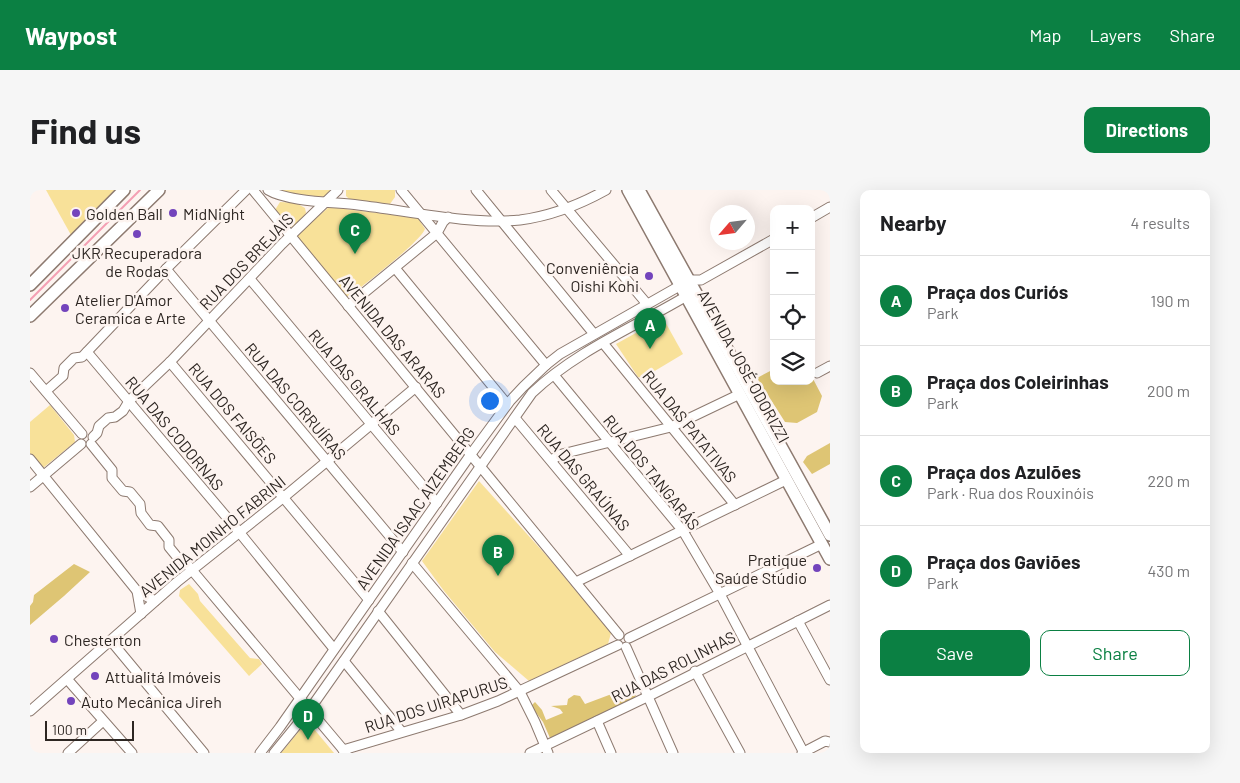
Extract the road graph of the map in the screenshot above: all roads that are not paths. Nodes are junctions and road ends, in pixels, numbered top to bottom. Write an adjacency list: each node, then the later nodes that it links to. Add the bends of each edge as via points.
1 (124, 190): 29 (main road)
2 (159, 190): 33 (main road)
3 (253, 190): 15 (street, AVENIDA DAS ARARAS)
4 (268, 190): 13 (street)
5 (338, 190): 14 (street, RUA DOS BREJAIS)
6 (401, 190): 18 (street)
7 (476, 190): 22 (street)
8 (551, 190): 17 (street)
9 (606, 190): 17 (street)
10 (628, 190): 30 (main road, AVENIDA JOSÉ ODORIZZI)
11 (639, 190): 30 (main road, AVENIDA JOSÉ ODORIZZI)
12 (245, 192): 15 (street, AVENIDA DAS ARARAS); 27 (street)
13 (287, 197): 14 (street); 19 (street, via 276,202)
14 (326, 202): 18 (street); 24 (street, RUA DOS BREJAIS)
15 (265, 204): 19 (street, AVENIDA DAS ARARAS)
16 (830, 207): 20 (street)
17 (567, 209): 22 (street, via 538,217); 31 (street)
18 (420, 213): 21 (street); 23 (street)
19 (273, 214): 24 (street, AVENIDA DAS ARARAS)
20 (815, 216)
21 (448, 217): 22 (street); 23 (street)
22 (501, 220): 35 (street)
23 (437, 233): 26 (street); 39 (street)
24 (291, 236): 28 (street, RUA DOS BREJAIS); 32 (street, AVENIDA DAS ARARAS)
25 (770, 242): 30 (street)
26 (395, 268): 32 (street); 48 (street)
27 (166, 269): 34 (street, RUA DAS CORRUÍRAS); 37 (street)
28 (250, 279): 34 (street, RUA DOS BREJAIS); 50 (street, RUA DAS GRALHAS)
29 (30, 285)
30 (691, 286): 31 (street, AVENIDA ISAAC AIZEMBERG); 36 (street, AVENIDA ISAAC AIZEMBERG); 46 (main road, AVENIDA JOSÉ ODORIZZI); 69 (main road, AVENIDA JOSÉ ODORIZZI)
31 (647, 304): 35 (street, AVENIDA ISAAC AIZEMBERG)
32 (348, 306): 44 (street, AVENIDA DAS ARARAS)
33 (30, 316)
34 (210, 320): 38 (street, RUA DOS BREJAIS); 59 (street, RUA DAS CORRUÍRAS)
35 (594, 334): 39 (street, AVENIDA ISAAC AIZEMBERG)
36 (603, 343): 43 (street, AVENIDA ISAAC AIZEMBERG); 51 (street, RUA DAS PATATIVAS)
37 (87, 352): 45 (street, via 74,358 64,368 63,376); 47 (street, RUA DAS CODORNAS)
38 (170, 362): 47 (street, RUA DOS BREJAIS); 64 (street, RUA DOS FAISÕES)
39 (546, 365): 48 (street, AVENIDA ISAAC AIZEMBERG)
40 (830, 366): 42 (street)
41 (30, 373): 45 (street)
42 (817, 373)
43 (554, 375): 49 (street, AVENIDA ISAAC AIZEMBERG, via 532,393); 54 (street, RUA DOS TANGARÁS)
44 (416, 387): 50 (street, AVENIDA MOINHO FABRINI); 56 (street, AVENIDA DAS ARARAS)
45 (46, 391): 52 (street)
46 (740, 394): 51 (street); 62 (main road, AVENIDA JOSÉ ODORIZZI)
47 (129, 401): 53 (street, RUA DOS BREJAIS, via 115,418 108,418 99,426); 68 (street, RUA DAS CODORNAS)
48 (507, 404): 56 (street, AVENIDA ISAAC AIZEMBERG)
49 (515, 418): 58 (street, RUA DAS GRAÚNAS); 60 (street, AVENIDA ISAAC AIZEMBERG)
50 (370, 424): 59 (street, AVENIDA MOINHO FABRINI); 65 (street, RUA DAS GRALHAS)
51 (671, 427): 54 (street); 66 (street, RUA DAS PATATIVAS)
52 (82, 434): 53 (street, via 88,433); 55 (street)
53 (92, 441): 55 (street, via 88,446); 74 (street, via 122,491 130,492 140,504 140,513 150,524 158,526 169,540 169,547)
54 (609, 442): 58 (street); 67 (street, RUA DOS TANGARÁS)
55 (82, 444): 61 (street)
56 (471, 454): 60 (street, AVENIDA DAS ARARAS); 65 (street, AVENIDA ISAAC AIZEMBERG)
57 (30, 459): 61 (street)
58 (551, 460): 71 (street, RUA DAS GRAÚNAS)
59 (327, 461): 64 (street, AVENIDA MOINHO FABRINI); 70 (street, RUA DAS CORRUÍRAS)
60 (481, 466): 73 (street, AVENIDA ISAAC AIZEMBERG); 75 (street)
61 (43, 475): 63 (street); 76 (street)
62 (786, 480): 66 (street); 69 (main road, AVENIDA JOSÉ ODORIZZI)
63 (30, 487)
64 (284, 497): 68 (street, AVENIDA MOINHO FABRINI); 78 (street, RUA DOS FAISÕES)
65 (437, 503): 70 (street, AVENIDA ISAAC AIZEMBERG)
66 (735, 505): 67 (street)
67 (683, 531): 71 (street); 77 (street, RUA DOS TANGARÁS)
68 (239, 533): 74 (street, AVENIDA MOINHO FABRINI); 87 (street, RUA DAS CODORNAS)
69 (826, 540): 72 (main road, AVENIDA JOSÉ ODORIZZI); 77 (street)
70 (402, 552): 78 (street, AVENIDA ISAAC AIZEMBERG)
71 (630, 556): 75 (street)
72 (830, 559)
73 (412, 563): 81 (street, AVENIDA ISAAC AIZEMBERG); 92 (street)
74 (192, 571): 79 (street, AVENIDA MOINHO FABRINI); 94 (street)
75 (576, 582): 85 (street)
76 (137, 591): 79 (street); 82 (street)
77 (720, 594): 85 (street, via 629,638 629,644); 86 (street, RUA DOS TANGARÁS)
78 (368, 600): 87 (street, AVENIDA ISAAC AIZEMBERG)
79 (155, 601): 82 (street, AVENIDA MOINHO FABRINI)
80 (830, 605): 83 (street, RUA DAS ROLINHAS)
81 (378, 611): 88 (street, AVENIDA ISAAC AIZEMBERG); 97 (street)
82 (141, 614): 84 (street, AVENIDA MOINHO FABRINI)
83 (798, 621): 86 (street, RUA DAS ROLINHAS); 91 (street)
84 (111, 641): 90 (street, AVENIDA MOINHO FABRINI); 108 (street)
85 (621, 642): 92 (street, RUA DOS UIRAPURUS); 93 (street)
86 (746, 645): 89 (street, RUA DAS ROLINHAS); 115 (street, RUA DOS TANGARÁS)
87 (334, 649): 94 (street, AVENIDA ISAAC AIZEMBERG)
88 (344, 661): 95 (street, AVENIDA ISAAC AIZEMBERG); 101 (street)
89 (695, 672): 93 (street, RUA DAS ROLINHAS); 114 (street)
90 (68, 679): 96 (street, AVENIDA MOINHO FABRINI); 98 (street)
91 (830, 680)
92 (520, 692): 97 (street, RUA DOS UIRAPURUS); 104 (street)
93 (648, 696): 99 (street, RUA DAS ROLINHAS); 113 (street)
94 (300, 698): 95 (street); 100 (street, AVENIDA ISAAC AIZEMBERG)
95 (310, 709): 102 (street, AVENIDA ISAAC AIZEMBERG); 105 (street)
96 (30, 712)
97 (461, 714): 101 (street, RUA DOS UIRAPURUS)
98 (104, 721): 106 (street); 107 (street)
99 (597, 721): 104 (street, RUA DAS ROLINHAS); 112 (street)
100 (280, 727): 102 (street, via 287,728); 109 (street, AVENIDA ISAAC AIZEMBERG)
101 (401, 731): 105 (street, RUA DOS UIRAPURUS)
102 (289, 736): 110 (street, AVENIDA ISAAC AIZEMBERG)
103 (830, 742): 115 (street, via 825,741)
104 (546, 750): 111 (street, RUA DAS ROLINHAS)
105 (344, 751)
106 (68, 753)
107 (132, 753)
108 (204, 753)
109 (260, 753)
110 (274, 753)
111 (530, 753)
112 (611, 753)
113 (673, 753)
114 (740, 753)
115 (803, 753)

